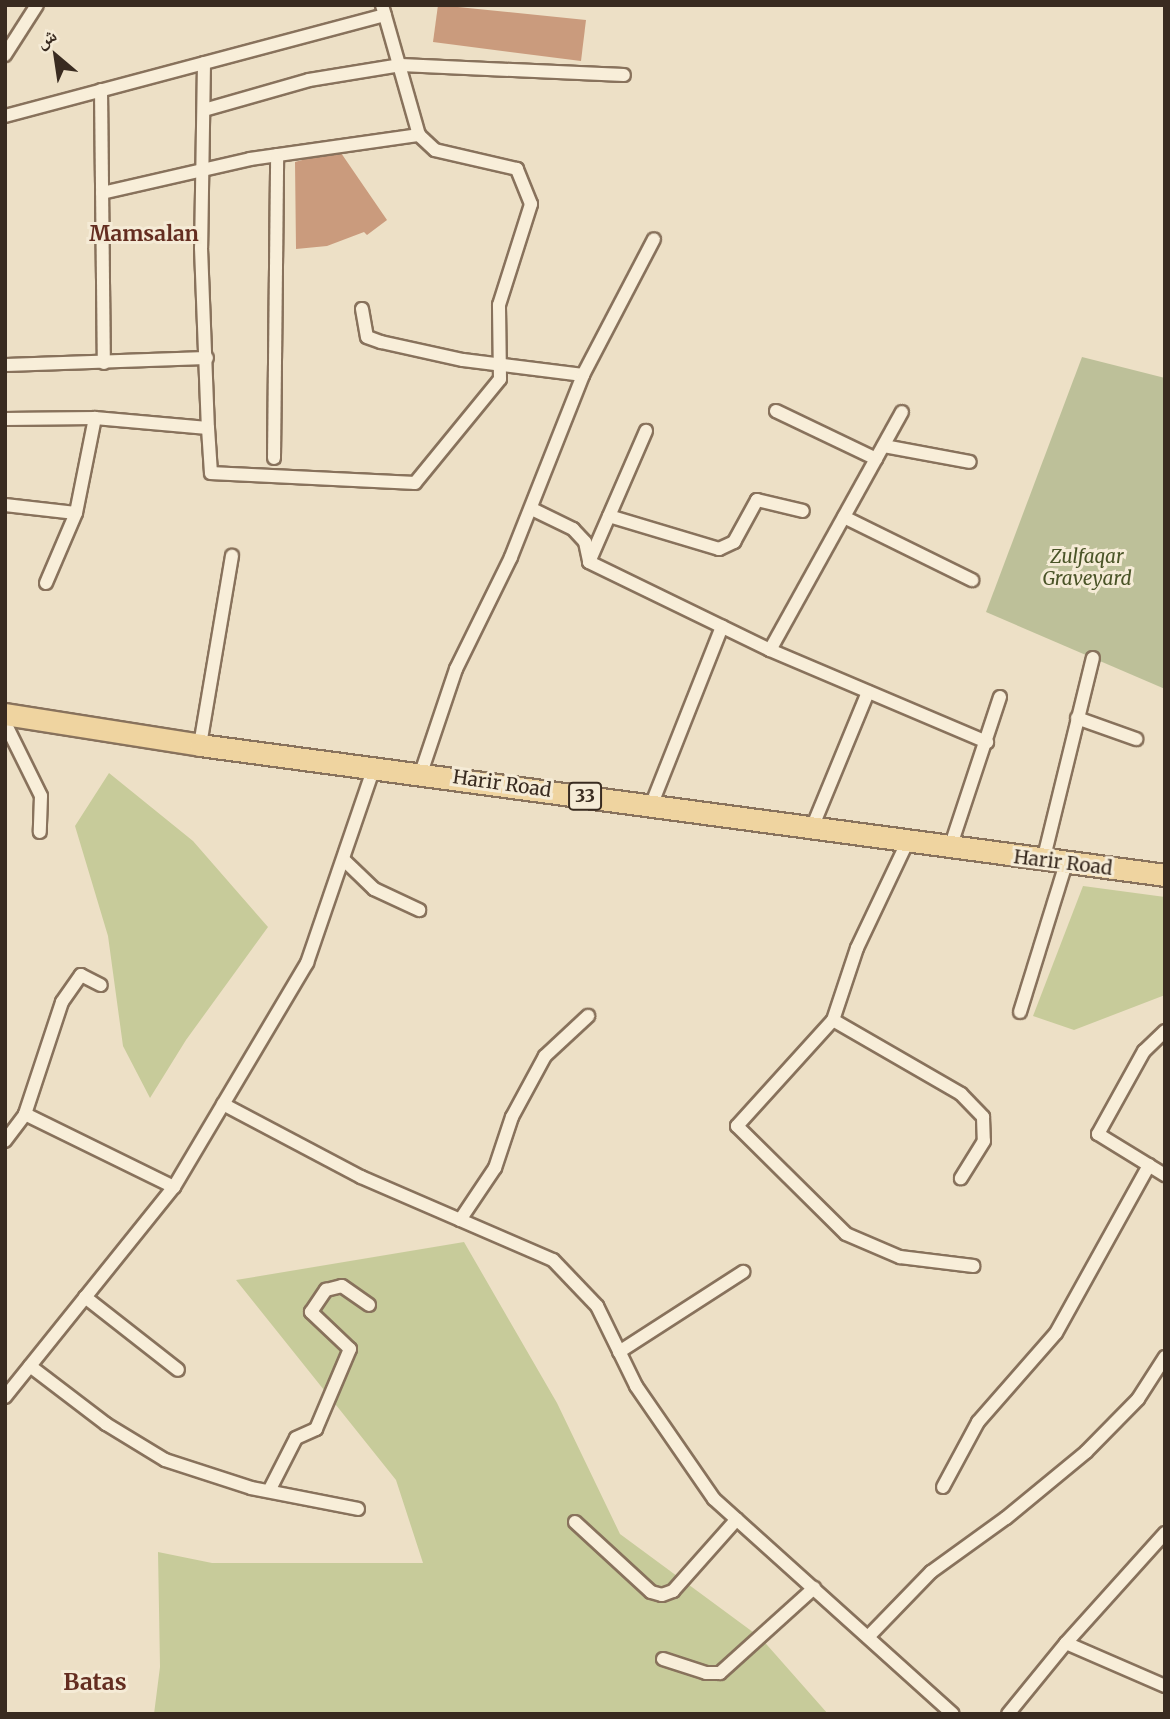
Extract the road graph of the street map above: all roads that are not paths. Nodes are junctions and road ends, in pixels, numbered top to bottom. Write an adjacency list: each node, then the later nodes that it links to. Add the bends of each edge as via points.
1 (37, 5): 3 (street)
2 (384, 10): 4 (street); 5 (street)
3 (5, 55)
4 (204, 63): 7 (street); 8 (street)
5 (401, 65): 6 (street); 8 (street, via 309,80); 10 (street)
6 (624, 75)
7 (101, 90): 9 (street); 13 (street)
8 (204, 110): 12 (street)
9 (5, 116)
10 (419, 135): 11 (street); 19 (street, via 435,150 517,169 531,204 499,305)
11 (277, 155): 12 (street); 28 (street)
12 (201, 171): 13 (street); 16 (street)
13 (102, 193): 17 (street)
14 (654, 239): 20 (street)
15 (362, 309): 19 (street, via 367,337)
16 (207, 358): 17 (street); 25 (street)
17 (104, 363): 18 (street)
18 (5, 365)
19 (500, 365): 20 (street); 25 (street, via 500,379 415,483 211,473)
20 (583, 375): 32 (street)
21 (776, 411): 29 (street)
22 (902, 412): 27 (street)
23 (95, 418): 24 (street); 25 (street); 34 (street)
24 (5, 419)
25 (208, 428)
26 (646, 431): 35 (street)
27 (884, 446): 29 (street); 30 (street)
28 (274, 458)
29 (876, 459): 36 (street)
30 (970, 462)
31 (5, 505): 34 (street)
32 (532, 509): 38 (street, via 573,529 585,542); 53 (street, via 456,669)
33 (803, 511): 35 (street, via 757,500 734,542 719,549)
34 (76, 513): 40 (street)
35 (609, 516): 38 (street)
36 (844, 517): 39 (street); 42 (street)
37 (232, 555): 51 (street)
38 (589, 562): 41 (street)
39 (972, 580)
40 (46, 583)
41 (722, 627): 42 (street); 54 (street)
42 (770, 650): 44 (street)
43 (1093, 658): 47 (street)
44 (868, 692): 50 (street); 55 (street)
45 (1000, 697): 50 (street)
46 (5, 714): 51 (main road, Harir Road / 33)
47 (1077, 719): 49 (street); 60 (street)
48 (5, 723): 56 (street, via 41,796)
49 (1136, 739)
50 (987, 742): 58 (street)
51 (200, 745): 52 (main road, Harir Road / 33)
52 (374, 767): 53 (main road, Harir Road / 33); 59 (street)
53 (421, 773): 54 (main road, Harir Road / 33)
54 (651, 806): 55 (main road, Harir Road / 33)
55 (812, 828): 57 (main road, Harir Road / 33)
56 (40, 832)
57 (903, 841): 58 (main road, Harir Road / 33); 67 (street, via 905,847 857,948)
58 (950, 848): 60 (main road, Harir Road / 33)
59 (344, 860): 63 (street, via 374,889); 69 (street, via 307,963)
60 (1043, 861): 61 (main road, Harir Road / 33)
61 (1066, 863): 62 (main road, Harir Road / 33); 65 (street)
62 (1165, 875)
63 (419, 910)
64 (101, 985): 70 (street, via 81,975 62,1002)
65 (1020, 1012)
66 (588, 1016): 76 (street, via 545,1056 512,1117 495,1168)
67 (833, 1020): 74 (street, via 961,1094 983,1117 984,1141); 77 (street, via 737,1126 846,1234 900,1257)
68 (1165, 1031): 72 (street, via 1144,1051 1098,1134)
69 (223, 1104): 75 (street); 76 (street, via 361,1177)
70 (25, 1114): 71 (street); 75 (street)
71 (5, 1141)
72 (1149, 1165): 73 (street); 86 (street, via 1056,1333 978,1422)
73 (1165, 1175)
74 (961, 1178)
75 (174, 1187): 79 (street)
76 (460, 1220): 81 (street, via 554,1260 597,1306)
77 (973, 1266)
78 (743, 1272): 81 (street)
79 (85, 1297): 83 (street); 84 (street)
80 (369, 1305): 87 (street, via 342,1286 326,1290 311,1312 350,1349 316,1429 296,1438)
81 (620, 1352): 89 (street, via 636,1386 714,1499)
82 (1165, 1357): 93 (street, via 1138,1399 1086,1452 931,1572)
83 (30, 1366): 85 (street); 87 (street, via 106,1424 165,1460)
84 (178, 1370)
85 (5, 1397)
86 (943, 1487)
87 (269, 1491): 88 (street)
88 (358, 1509)
89 (737, 1519): 90 (street, via 673,1591 662,1595 652,1592); 92 (street)
90 (575, 1522)
91 (1165, 1533): 94 (street)
92 (814, 1588): 93 (street); 95 (street, via 720,1673)
93 (868, 1637): 97 (street)
94 (1066, 1643): 96 (street); 98 (street)
95 (663, 1659)
96 (1165, 1686)
97 (953, 1714)
98 (1008, 1714)

